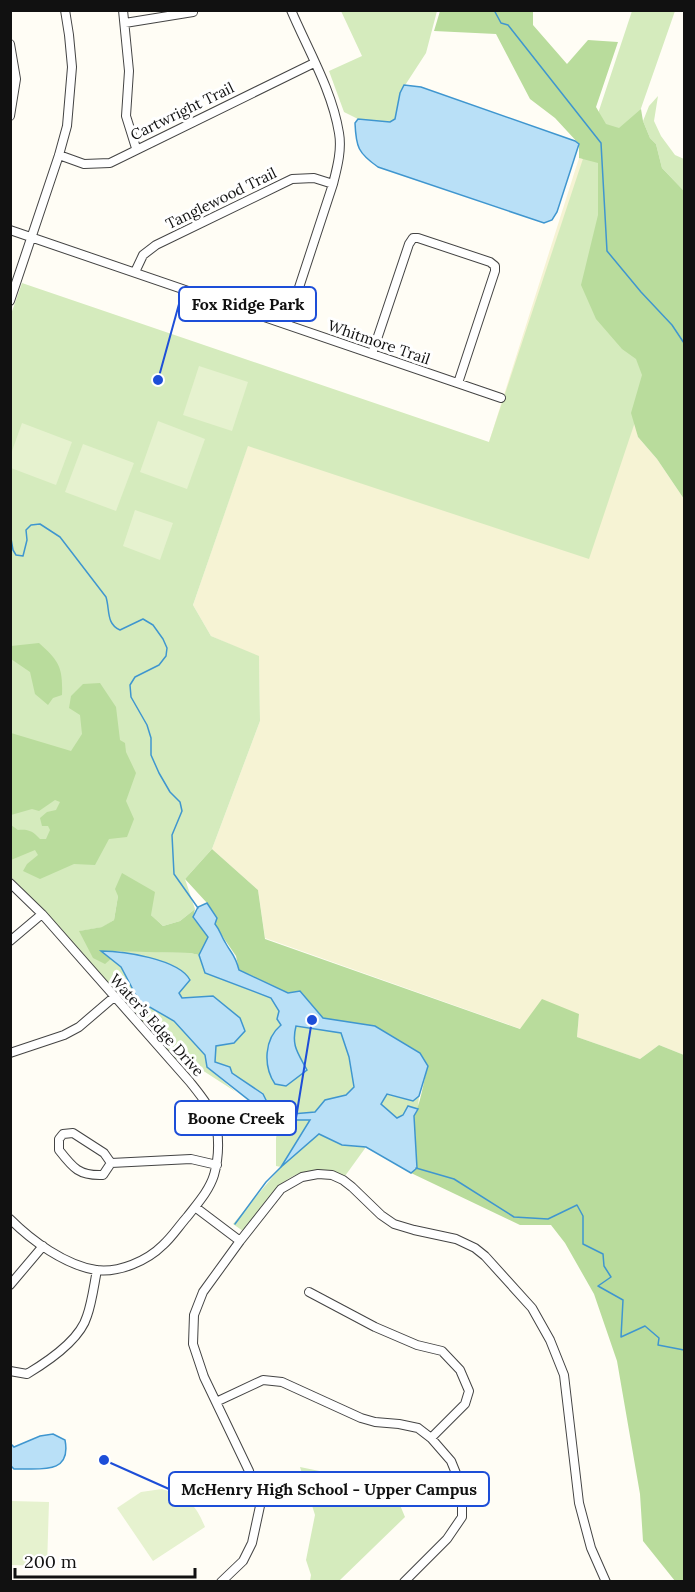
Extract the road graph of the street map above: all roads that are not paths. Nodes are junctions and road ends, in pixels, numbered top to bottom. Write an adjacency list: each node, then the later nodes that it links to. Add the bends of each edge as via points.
1 (64, 10): 10 (street, via 72,67 67,126)
2 (123, 10): 5 (street)
3 (291, 10): 7 (street)
4 (193, 12): 5 (street)
5 (124, 23): 9 (street, via 129,70 126,116)
6 (10, 44): 8 (street, via 16,79)
7 (314, 63): 9 (street, Cartwright Trail); 11 (street, via 332,103 339,135 339,160)
8 (10, 116)
9 (136, 148): 10 (street, Cartwright Trail, via 110,163 84,164)
10 (59, 155): 13 (street)
11 (333, 184): 14 (street, Tanglewood Trail, via 314,178 292,179 156,245 143,255); 16 (street)
12 (10, 230): 13 (street, Whitmore Trail)
13 (31, 238): 14 (street, Whitmore Trail); 15 (street)
14 (135, 272): 16 (street, Whitmore Trail)
15 (10, 301)
16 (287, 324): 17 (street, Whitmore Trail)
17 (372, 354): 18 (street, Whitmore Trail); 18 (street, via 413,238 490,262 495,271)
18 (458, 383): 19 (street, Whitmore Trail)
19 (501, 398)
20 (10, 883): 21 (street, Water’s Edge Drive)
21 (42, 914): 22 (street); 23 (street, Water’s Edge Drive)
22 (10, 941)
23 (114, 997): 24 (street, via 79,1027); 26 (street, Water’s Edge Drive, via 210,1107 217,1129)
24 (10, 1053)
25 (111, 1163): 25 (street, via 104,1153 73,1133 63,1134 59,1139 58,1150 87,1176 103,1175); 26 (street, via 191,1159)
26 (217, 1165): 27 (street, Water’s Edge Drive)
27 (195, 1207): 29 (street); 31 (street, Water’s Edge Drive, via 164,1245 148,1257 123,1268)
28 (10, 1220): 30 (street)
29 (240, 1241): 35 (street, via 203,1293 194,1315 193,1344); 39 (street, via 286,1185 312,1174 332,1175 394,1224 456,1239 485,1256 532,1308 564,1375 579,1503 591,1548)
30 (42, 1246): 31 (street, via 66,1260); 32 (street)
31 (97, 1270): 34 (street, via 80,1332 27,1374)
32 (10, 1286)
33 (309, 1292): 36 (street, via 375,1327 442,1351 460,1370 469,1391 465,1404)
34 (10, 1371)
35 (216, 1402): 36 (street, via 263,1380 282,1382 362,1418 418,1428); 37 (street, via 249,1471 260,1506 243,1562)
36 (431, 1438): 38 (street, via 451,1461 462,1488 462,1517 447,1539)
37 (221, 1581)
38 (404, 1581)
39 (606, 1581)

